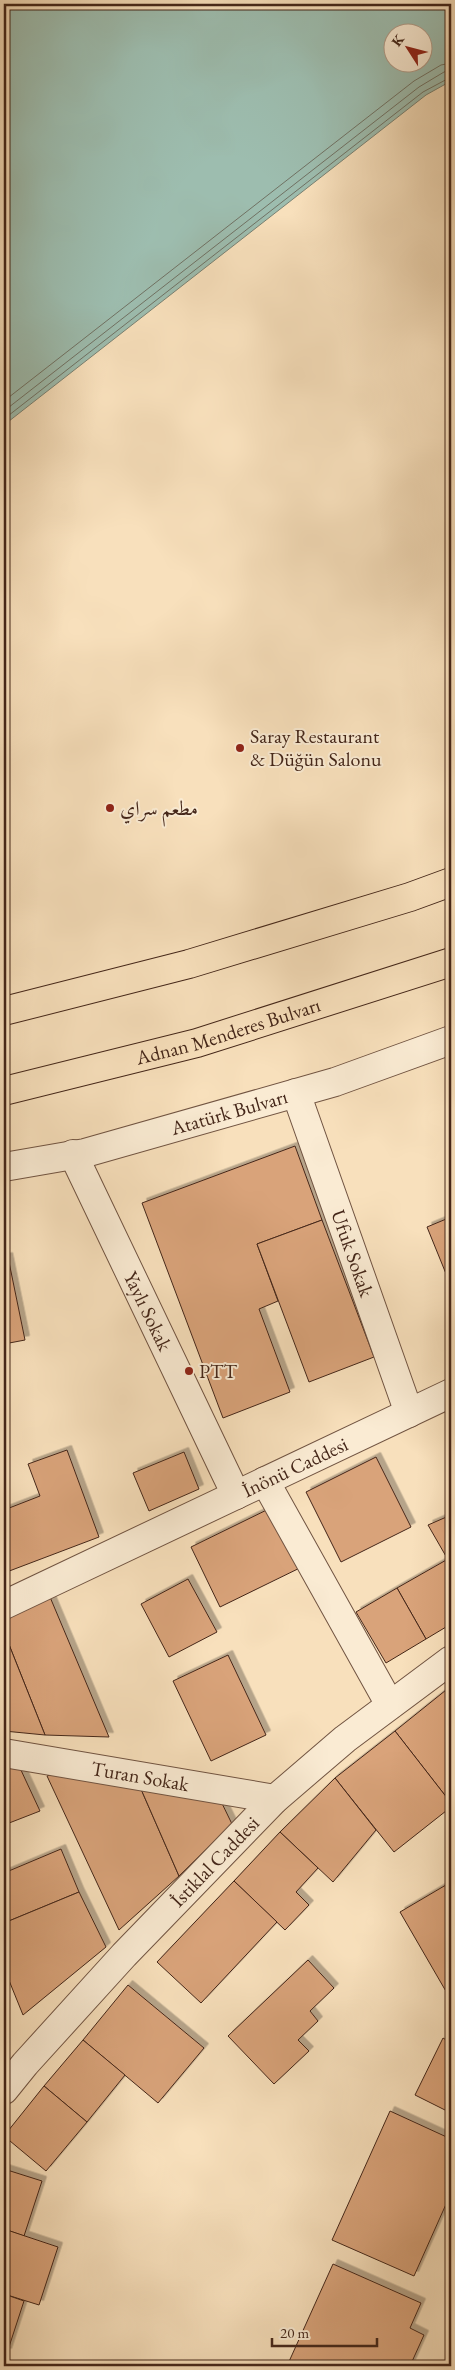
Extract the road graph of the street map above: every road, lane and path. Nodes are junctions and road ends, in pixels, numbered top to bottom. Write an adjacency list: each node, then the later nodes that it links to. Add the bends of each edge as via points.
1 (451, 882): 3 (highway, via 410,898 189,964)
2 (451, 962): 5 (highway, Adnan Menderes Bulvarı, via 197,1043)
3 (4, 1011)
4 (451, 1040): 6 (street, Atatürk Bulvarı)
5 (4, 1091)
6 (296, 1093): 7 (street, Atatürk Bulvarı); 10 (street, Ufuk Sokak)
7 (73, 1154): 8 (street, Atatürk Bulvarı); 12 (street, Yaylı Sokak)
8 (4, 1167)
9 (451, 1393): 10 (street, İnönü Caddesi)
10 (409, 1414): 11 (street, İnönü Caddesi)
11 (265, 1481): 12 (street, İnönü Caddesi); 15 (street)
12 (236, 1495): 13 (street, İnönü Caddesi)
13 (4, 1605)
14 (451, 1660): 15 (street, İstiklal Caddesi)
15 (390, 1705): 17 (street, İstiklal Caddesi)
16 (4, 1753): 17 (street, Turan Sokak)
17 (275, 1798): 18 (street, İstiklal Caddesi, via 124,1955)
18 (4, 2090)

